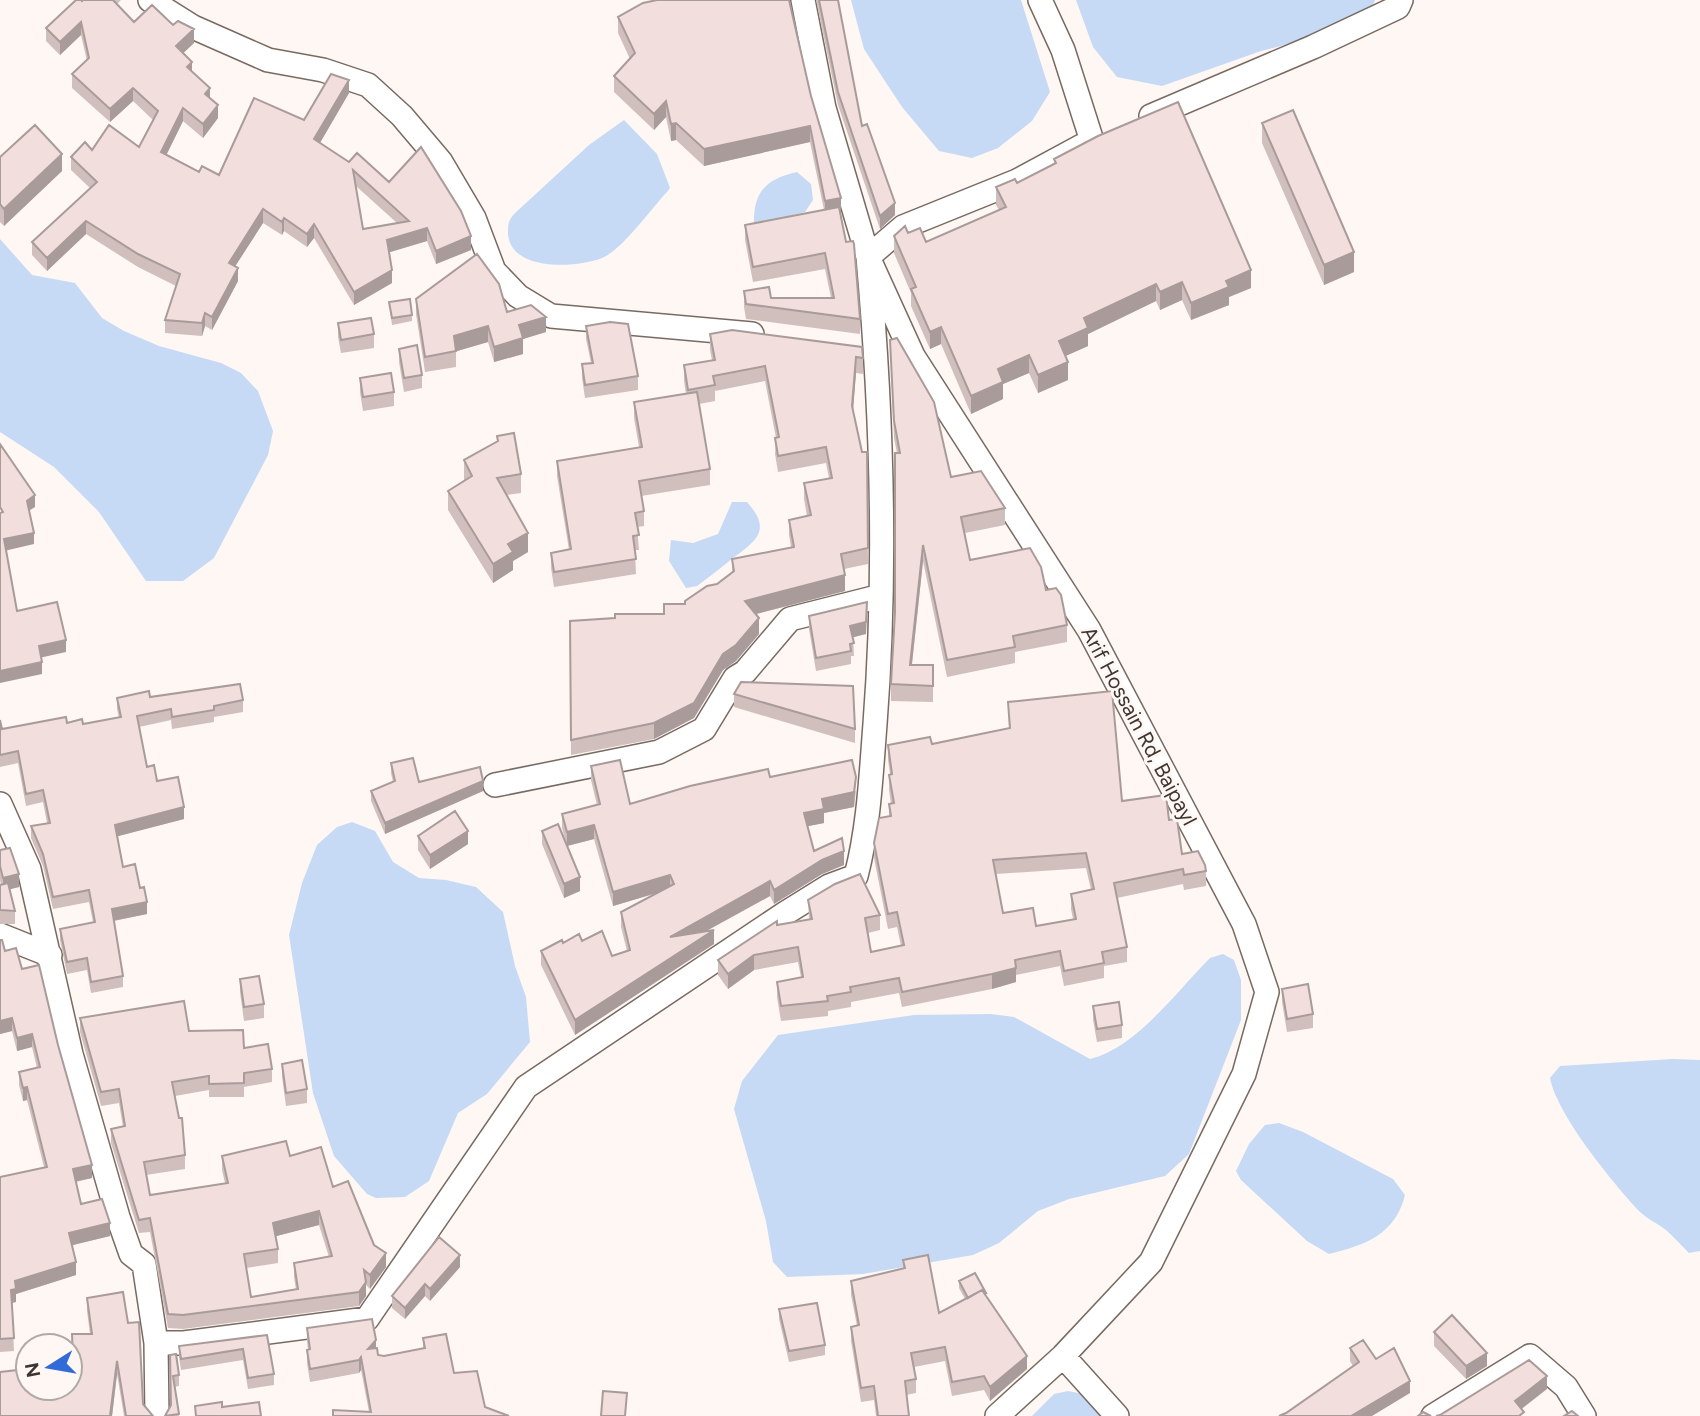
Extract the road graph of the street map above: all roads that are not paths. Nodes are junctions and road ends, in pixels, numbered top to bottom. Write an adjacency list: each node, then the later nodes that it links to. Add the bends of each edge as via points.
1 (150, 0): 7 (street, via 193,27 268,60 368,85 441,162 474,218 494,271 518,296 551,316)
2 (803, 0): 6 (street, Arif Hossain Rd, Baipayl, via 824,108)
3 (1040, 0): 5 (street, via 1063,50)
4 (1401, 0): 5 (street, via 1398,7 1313,47)
5 (1092, 141): 6 (street, via 1017,181 903,226)
6 (868, 257): 9 (street); 16 (street, Arif Hossain Rd, Baipayl, via 913,356 1089,631 1244,924 1267,992 1244,1074 1151,1262)
7 (776, 337)
8 (851, 348): 9 (street)
9 (877, 351): 10 (street)
10 (881, 596): 11 (street, via 790,618 736,678 713,718 697,734 659,752); 15 (street, via 866,839 856,876 829,886 784,914 526,1087 367,1319)
11 (495, 785)
12 (0, 804): 14 (street, via 29,869)
13 (0, 934): 14 (street)
14 (50, 955): 15 (street, via 71,1054 118,1217 131,1254 144,1264)
15 (156, 1343): 17 (street)
16 (1063, 1356): 18 (street, Arif Hossain Rd, Baipayl); 19 (street)
17 (157, 1416)
18 (997, 1416)
19 (1117, 1416)
20 (1433, 1416): 21 (street, via 1530,1356 1566,1387)
21 (1584, 1416)

